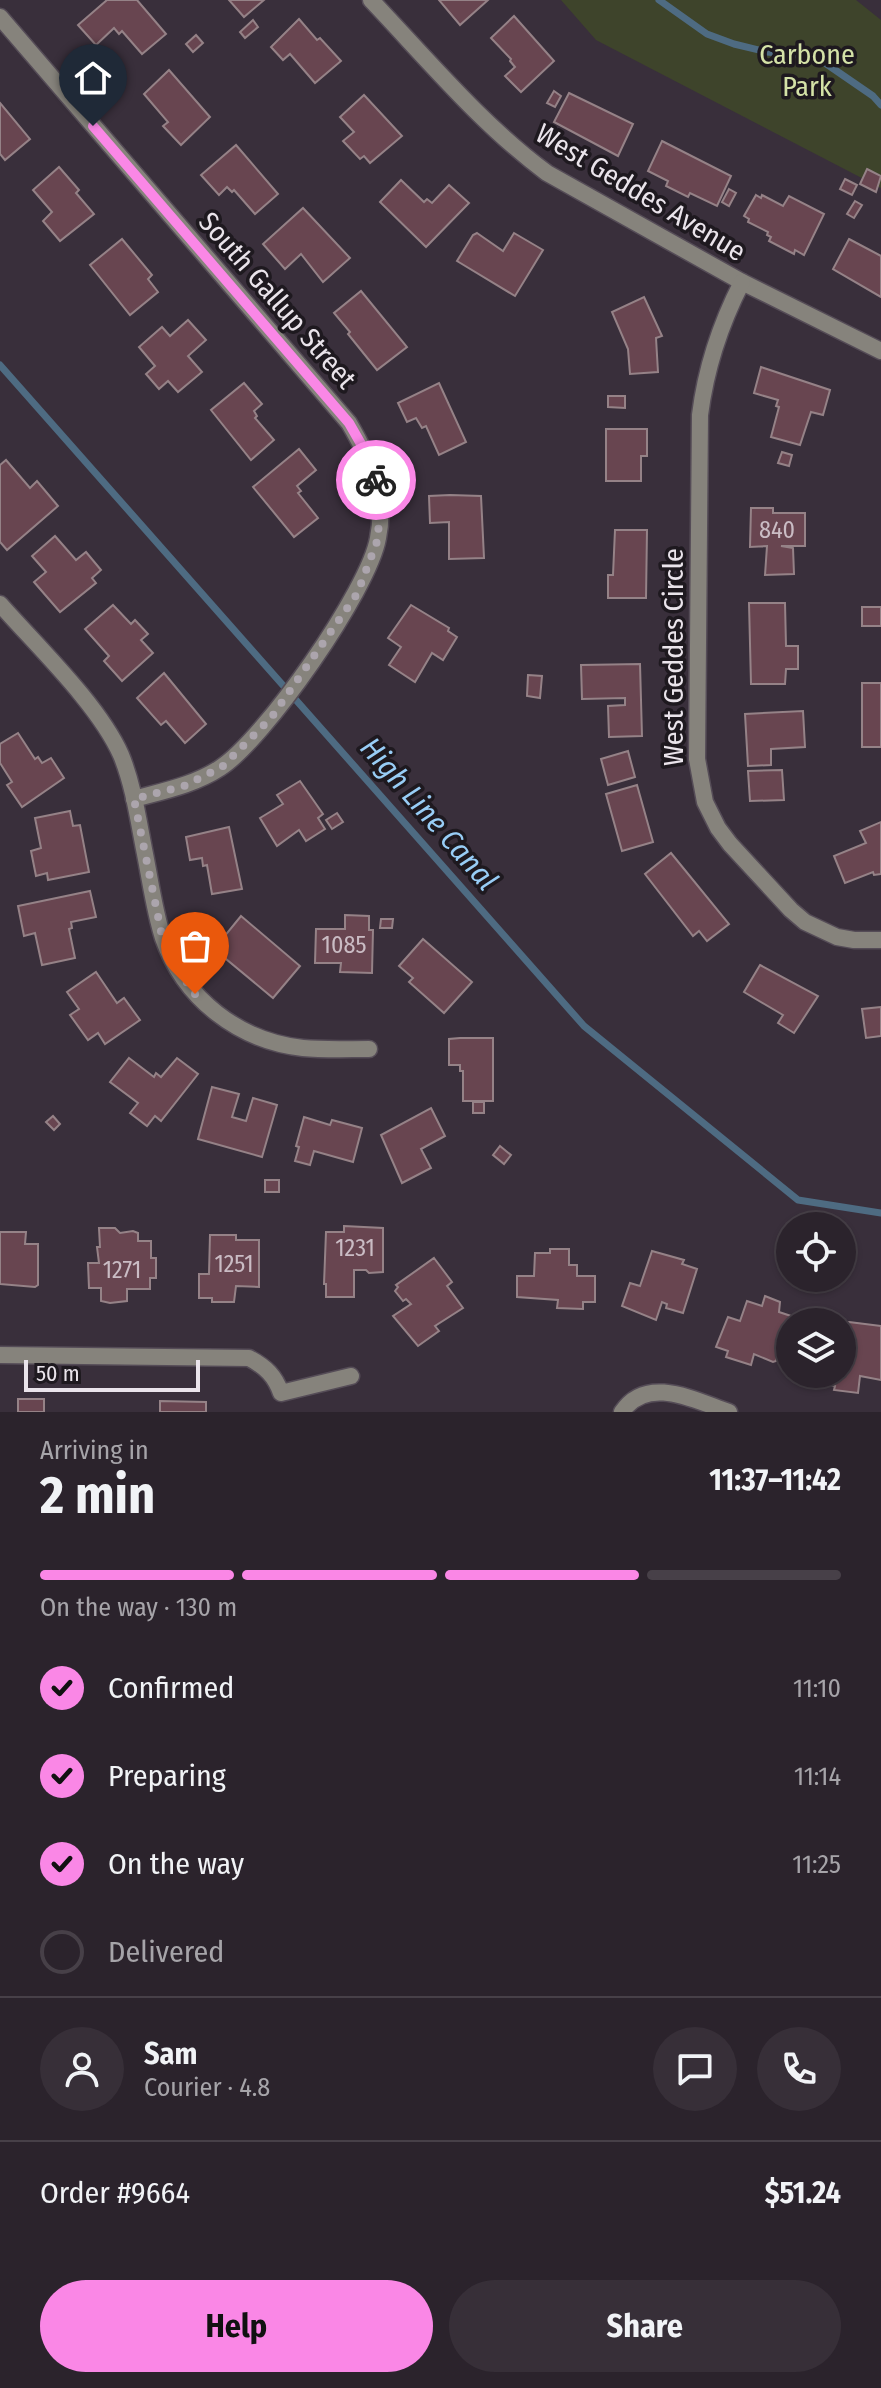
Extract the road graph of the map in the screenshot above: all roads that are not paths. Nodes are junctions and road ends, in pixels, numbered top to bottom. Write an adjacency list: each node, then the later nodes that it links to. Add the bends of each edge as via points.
1 (371, 0): 3 (street, West Geddes Avenue, via 520,153)
2 (0, 17): 6 (street, South Gallup Street, via 349,423 380,491 378,539 357,594 271,718 222,767 184,786)
3 (742, 282): 4 (street, West Geddes Avenue); 7 (street, West Geddes Circle, via 715,341 700,415 699,779 718,828 791,910 837,937)
4 (881, 351)
5 (0, 604): 6 (street, via 109,733)
6 (134, 799): 8 (street, via 162,936 195,994 253,1036 303,1048)
7 (881, 940)
8 (369, 1049)
9 (0, 1355): 11 (street, via 249,1358 276,1379)
10 (351, 1376): 11 (street)
11 (281, 1393): 13 (street)
12 (624, 1409): 14 (street, via 652,1391)
13 (284, 1412)
14 (729, 1412)

